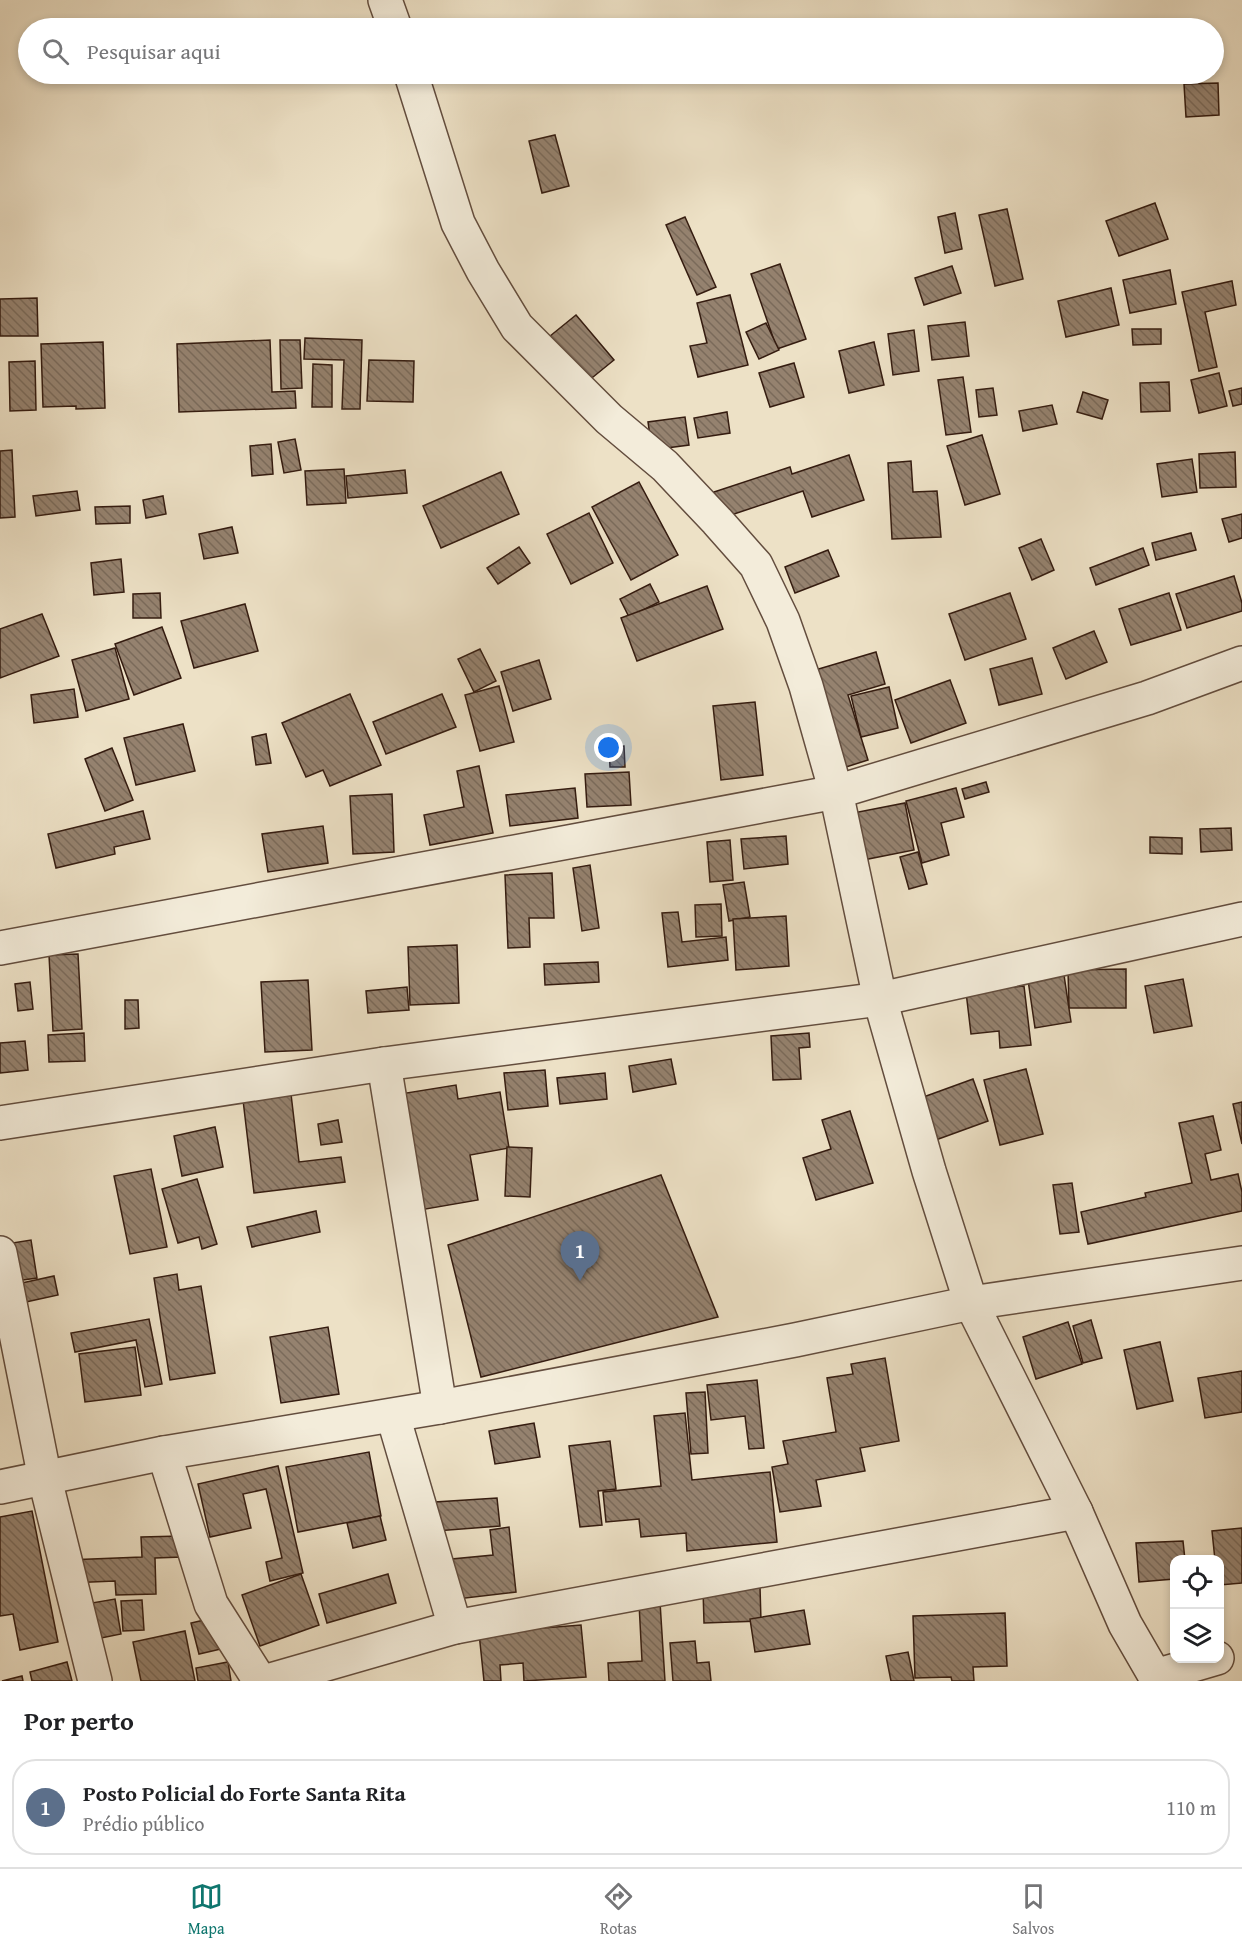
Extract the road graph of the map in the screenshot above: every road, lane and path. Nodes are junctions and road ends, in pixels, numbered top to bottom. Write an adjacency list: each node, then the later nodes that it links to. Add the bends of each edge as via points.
1 (385, 0): 2 (street)
2 (391, 18)
3 (414, 84): 5 (street, via 458,223 517,327 609,419 665,466 756,565 783,621 806,686)
4 (1242, 663): 5 (street, via 1147,698)
5 (836, 792): 7 (street); 8 (street)
6 (1242, 919): 8 (street)
7 (0, 948)
8 (880, 999): 9 (street); 13 (street)
9 (384, 1064): 10 (street); 14 (street)
10 (0, 1123)
11 (0, 1253): 17 (street)
12 (1242, 1263): 13 (street)
13 (971, 1303): 14 (street); 19 (street)
14 (440, 1407): 15 (street)
15 (393, 1416): 16 (street); 20 (street)
16 (164, 1453): 17 (street); 26 (street, via 212,1604)
17 (45, 1479): 18 (street); 25 (street)
18 (0, 1487)
19 (1076, 1512): 20 (street); 24 (street, via 1125,1624)
20 (454, 1627): 27 (street)
21 (1242, 1651): 22 (street)
22 (1224, 1656)
23 (1203, 1663): 24 (street)
24 (1156, 1679)
25 (95, 1681)
26 (260, 1681)
27 (267, 1681)

